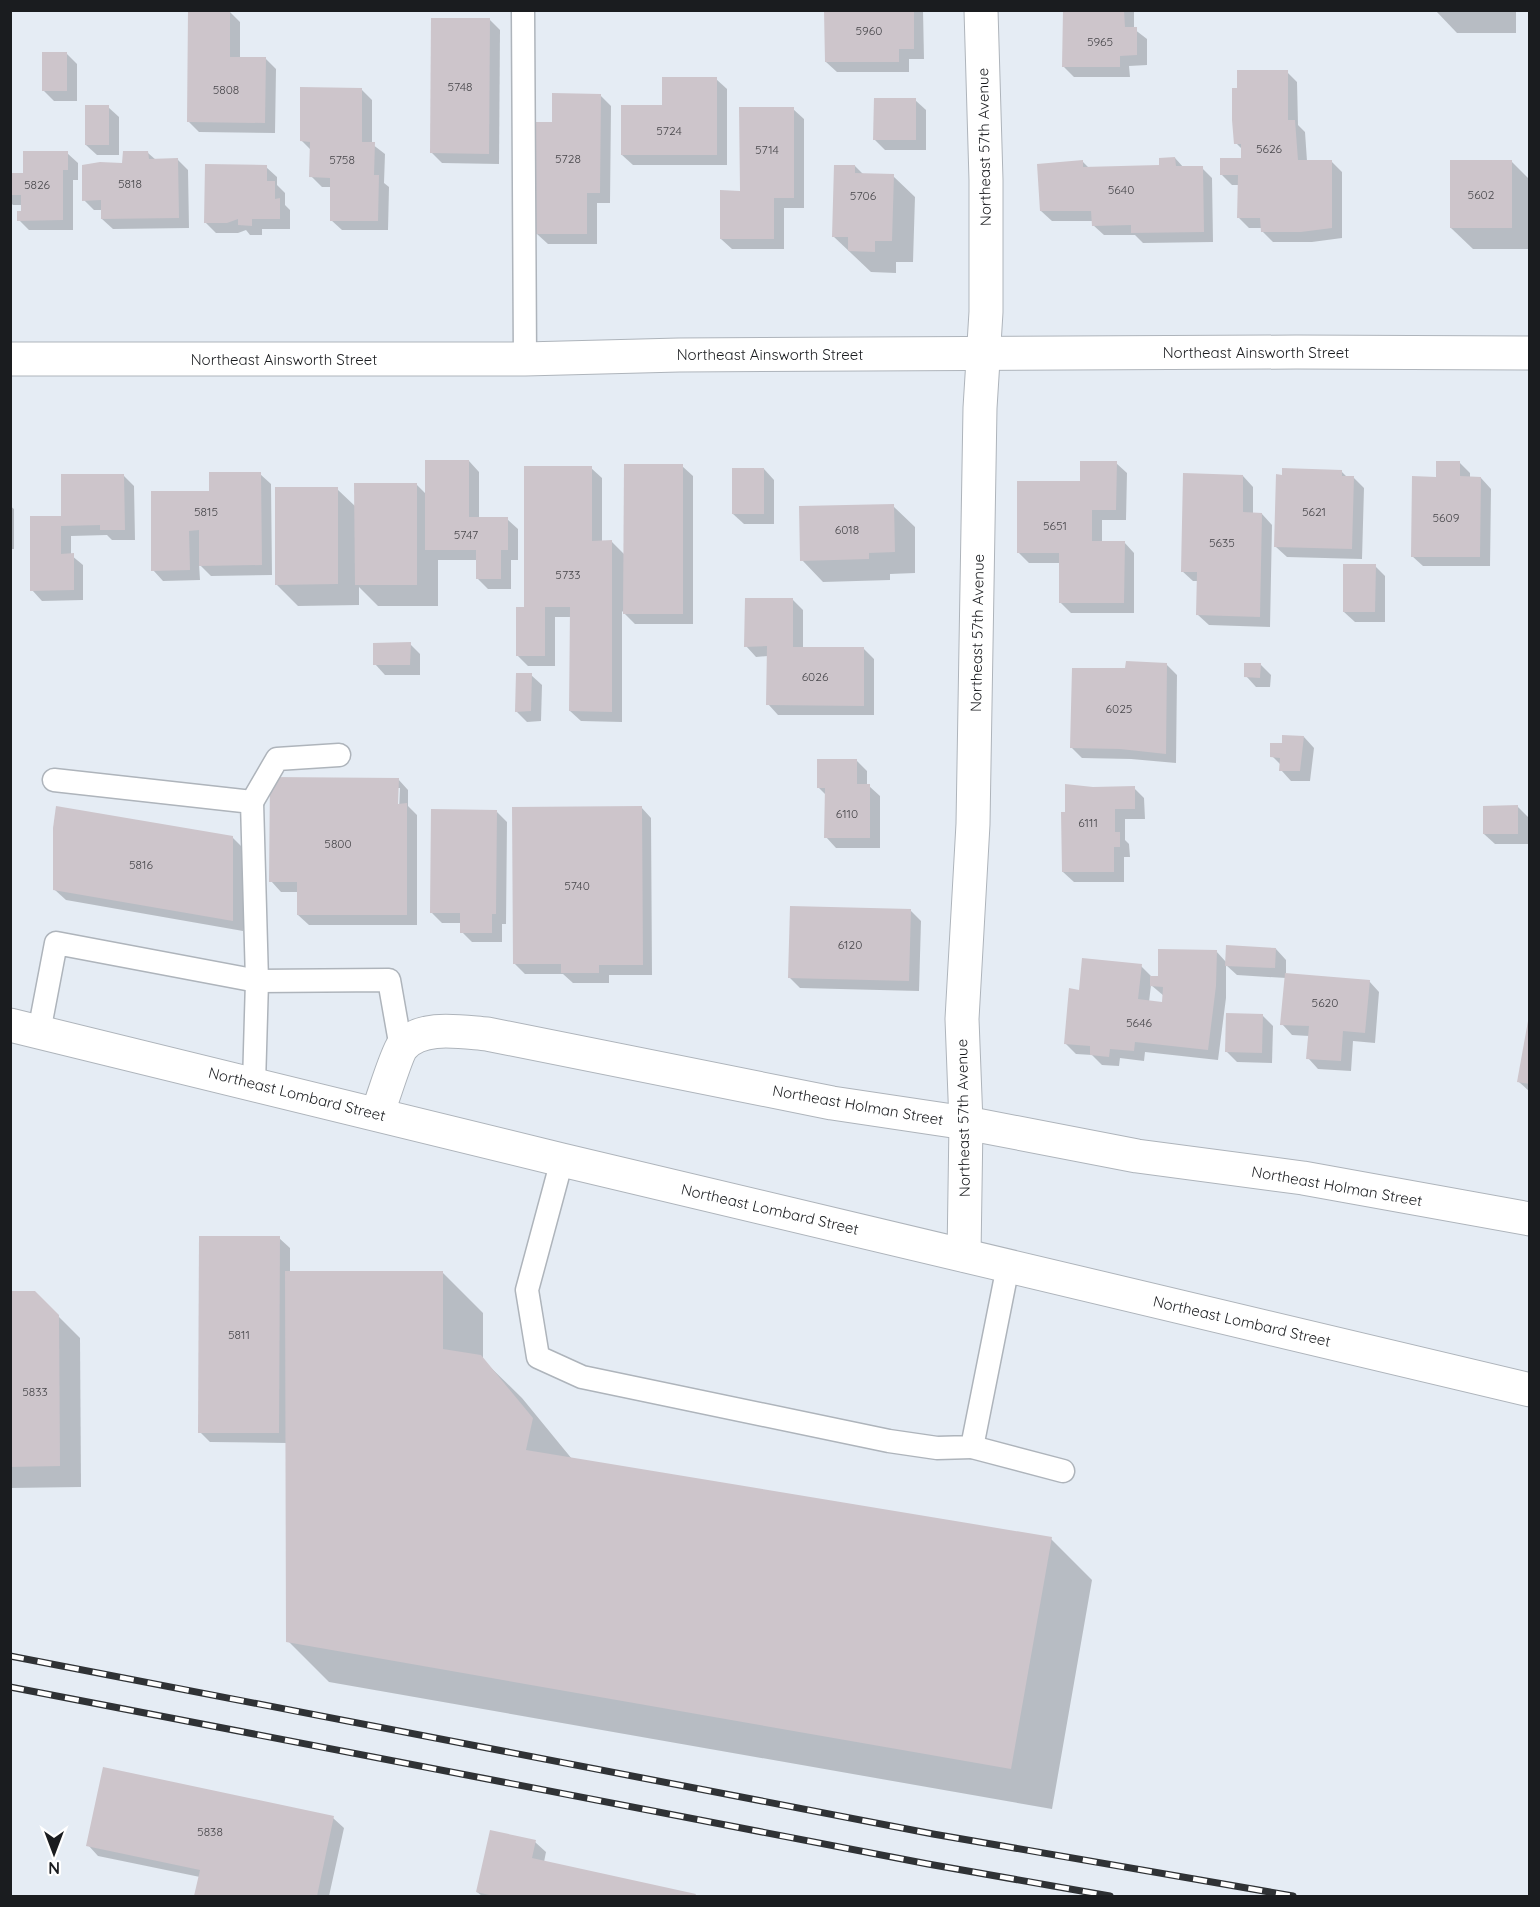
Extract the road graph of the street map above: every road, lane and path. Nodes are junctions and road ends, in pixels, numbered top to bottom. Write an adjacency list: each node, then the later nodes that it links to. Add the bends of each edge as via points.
1 (523, 10): 6 (lane)
2 (981, 10): 3 (street, Northeast 57th Avenue, via 986,180)
3 (983, 353): 4 (street, Northeast Ainsworth Street); 6 (street, Northeast Ainsworth Street); 15 (street, Northeast 57th Avenue, via 973,824 962,1019)
4 (1530, 353)
5 (10, 359): 6 (street, Northeast Ainsworth Street)
6 (525, 359)
7 (339, 755): 9 (lane, via 277,759)
8 (54, 780): 9 (lane)
9 (252, 802): 10 (lane)
10 (257, 981): 11 (lane, via 56,943); 12 (lane, via 390,980); 13 (lane)
11 (25, 1029): 13 (street, Northeast Lombard Street)
12 (401, 1048): 14 (street); 15 (street, Northeast Holman Street, via 420,1035 449,1031 487,1034 832,1103)
13 (254, 1084): 14 (street, Northeast Lombard Street)
14 (377, 1114): 16 (street, Northeast Lombard Street)
15 (966, 1123): 17 (street, Northeast Holman Street, via 1081,1147 1303,1178); 18 (street, Northeast 57th Avenue)
16 (562, 1160): 18 (street, Northeast Lombard Street); 21 (lane, via 527,1290 538,1357 582,1377 889,1441 937,1448)
17 (1530, 1219)
18 (964, 1255): 19 (street, Northeast Lombard Street)
19 (1008, 1266): 20 (street, Northeast Lombard Street); 21 (lane)
20 (1530, 1390)
21 (972, 1447): 22 (lane)
22 (1063, 1470)

